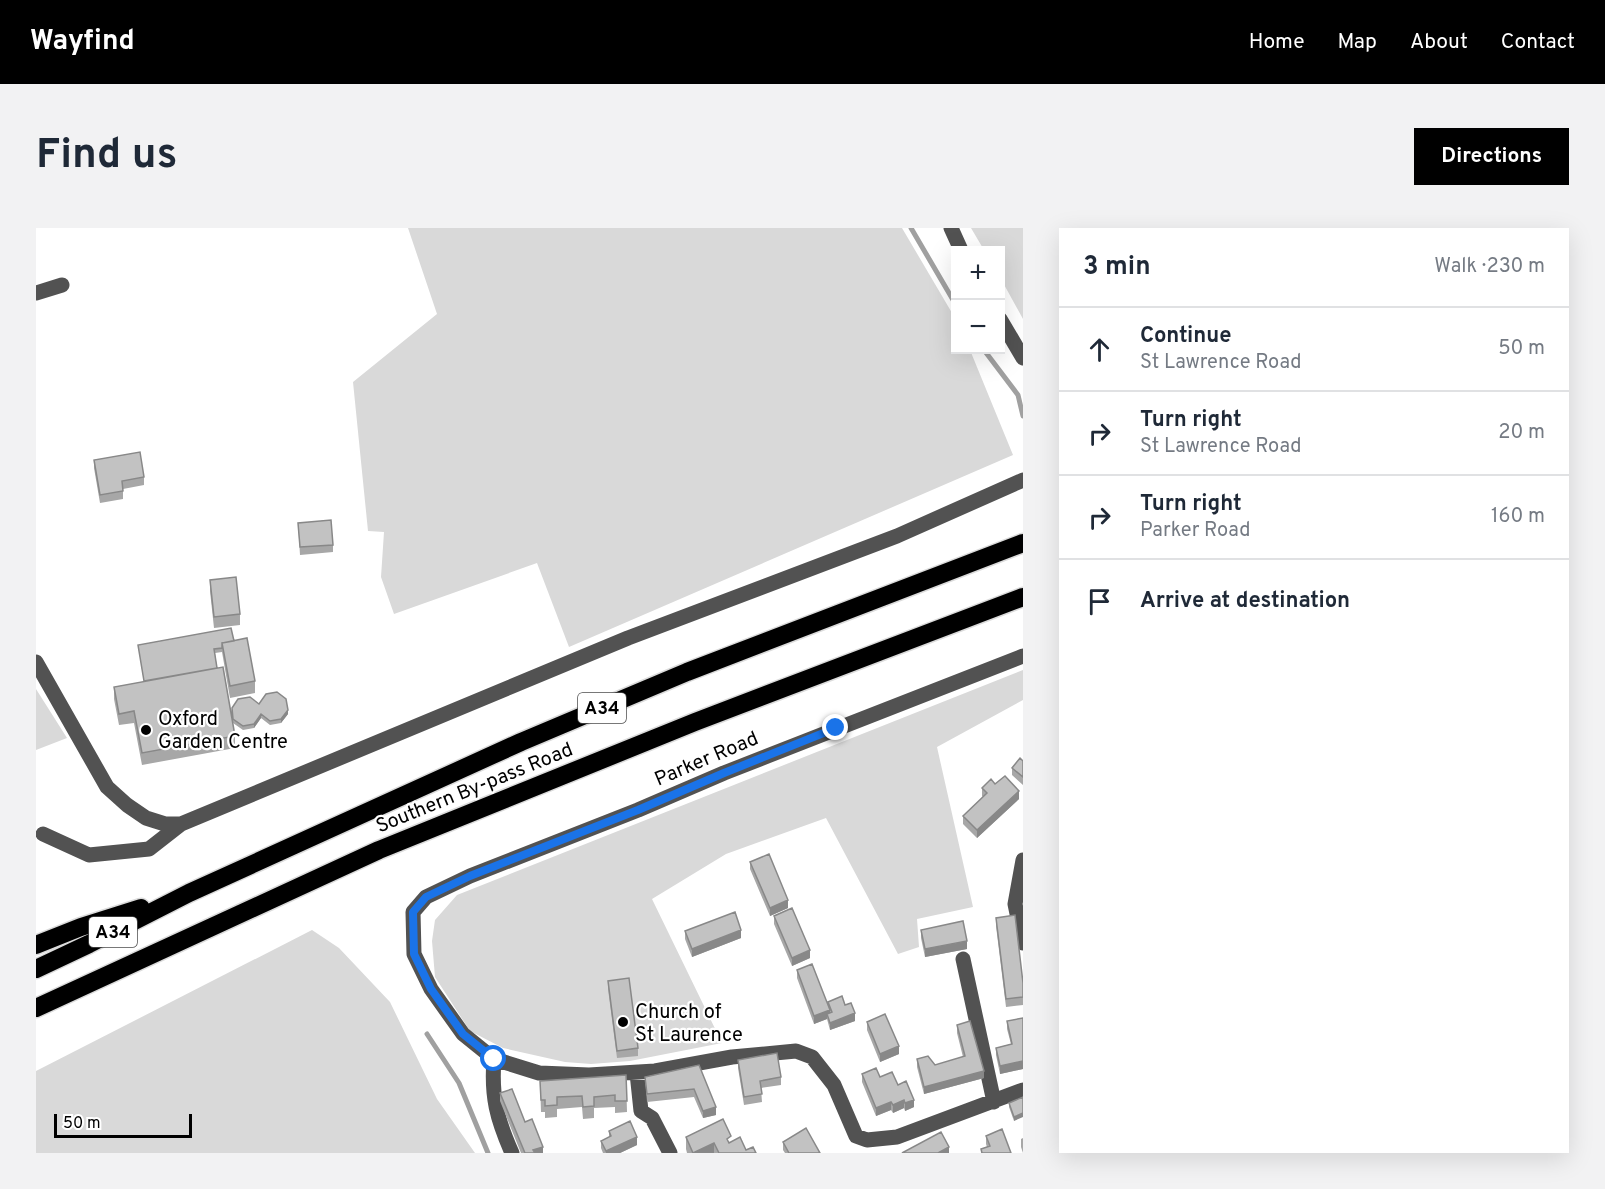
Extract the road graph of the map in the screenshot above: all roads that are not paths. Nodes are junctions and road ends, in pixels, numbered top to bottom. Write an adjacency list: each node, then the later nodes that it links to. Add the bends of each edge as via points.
1 (951, 228): 2 (street)
2 (959, 246)
3 (62, 285): 4 (street)
4 (36, 293)
5 (1005, 327): 6 (street)
6 (1023, 358)
7 (1023, 480): 12 (street, via 897,536 628,638)
8 (1023, 543): 15 (highway, Southern By-pass Road / A34, via 687,672)
9 (1023, 597): 20 (highway, Southern By-pass Road / A34, via 547,780 379,850)
10 (1023, 656): 23 (street, Parker Road, via 754,760 426,897 413,912 414,954 431,989 463,1034)
11 (36, 662): 12 (street, via 107,787 147,818)
12 (181, 824): 13 (street, via 149,849 89,855)
13 (43, 834)
14 (1023, 860): 16 (street, via 1016,904)
15 (189, 893): 17 (highway); 19 (highway, A34)
16 (1023, 943)
17 (36, 945)
18 (963, 959): 26 (street)
19 (36, 969)
20 (116, 970): 21 (highway, A34); 22 (highway)
21 (36, 1008)
22 (36, 1016)
23 (494, 1059): 24 (street, via 539,1073); 27 (street, via 492,1084 498,1122)
24 (637, 1072): 26 (street, via 796,1051 812,1057 834,1086 856,1136 867,1140 897,1137); 28 (street, via 641,1111 652,1118)
25 (1023, 1089): 26 (street)
26 (994, 1102)
27 (512, 1153)
28 (670, 1153)

